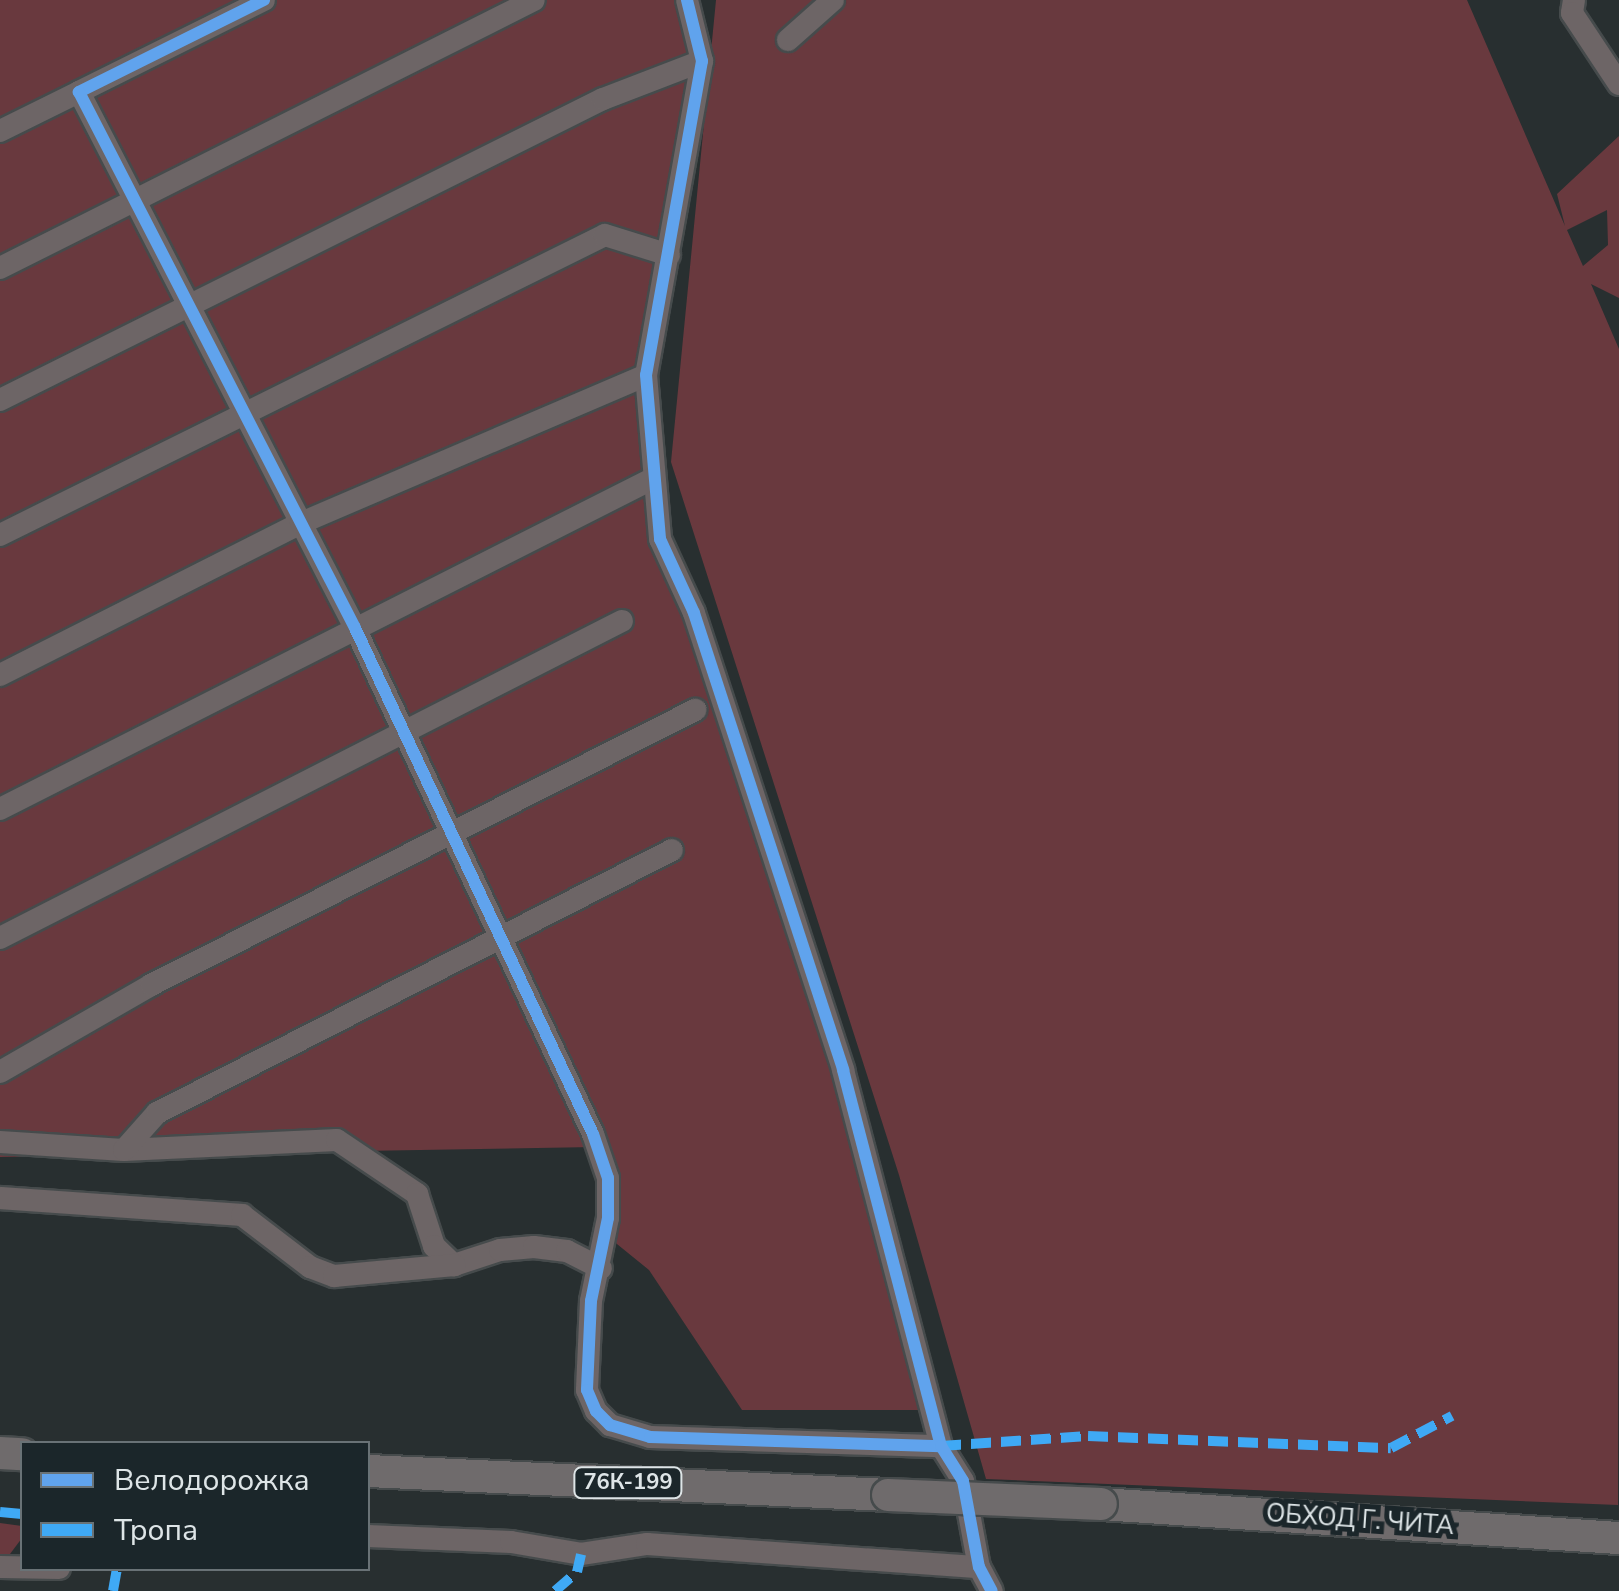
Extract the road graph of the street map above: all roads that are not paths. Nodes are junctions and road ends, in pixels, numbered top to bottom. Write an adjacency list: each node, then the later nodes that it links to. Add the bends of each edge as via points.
1 (264, 0): 9 (street)
2 (534, 0): 11 (street)
3 (687, 0): 7 (street)
4 (833, 0): 6 (street)
5 (1574, 0): 8 (street, via 1572,13)
6 (788, 40)
7 (702, 61): 12 (street); 14 (street, via 604,98)
8 (1619, 84)
9 (79, 92): 10 (street); 11 (street)
10 (0, 131)
11 (134, 201): 13 (street); 14 (street)
12 (670, 255): 15 (street); 17 (street, via 605,235)
13 (0, 268)
14 (186, 306): 16 (street); 17 (street)
15 (646, 375): 18 (street); 19 (street)
16 (0, 400)
17 (242, 412): 19 (street); 20 (street)
18 (650, 480): 22 (street); 37 (street, via 660,539 694,613 843,1070)
19 (301, 523): 22 (street); 23 (street)
20 (0, 535)
21 (622, 621): 25 (street)
22 (355, 628): 25 (street); 26 (street)
23 (0, 675)
24 (695, 710): 27 (street)
25 (403, 732): 27 (street); 29 (street)
26 (0, 809)
27 (450, 838): 30 (street); 31 (street, via 150,985)
28 (672, 850): 30 (street)
29 (0, 938)
30 (499, 943): 33 (street, via 157,1113); 36 (street, via 608,1178)
31 (0, 1072)
32 (0, 1142): 33 (street)
33 (124, 1150): 35 (street, via 337,1140 417,1194 434,1246)
34 (0, 1198): 35 (street, via 242,1215 310,1267 334,1276)
35 (454, 1265): 36 (street, via 534,1247 567,1252)
36 (601, 1268): 37 (street, via 591,1301 587,1390 610,1426 650,1437)
37 (940, 1446): 41 (street, via 963,1481)
38 (370, 1471): 40 (highway, ОБХОД Г. ЧИТА / 76К-199, bridge, via 1101,1504)
39 (370, 1536): 41 (street, via 511,1542 581,1554 647,1544)
40 (1619, 1538)
41 (979, 1567): 42 (street)
42 (992, 1591)

